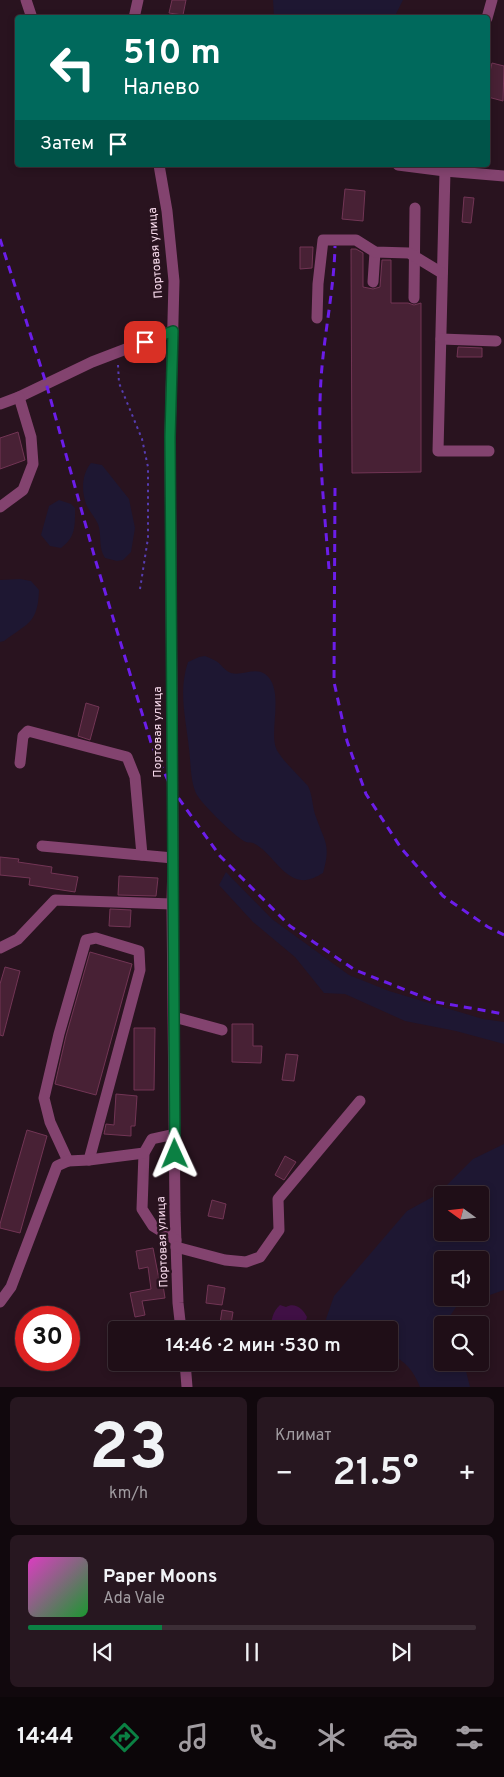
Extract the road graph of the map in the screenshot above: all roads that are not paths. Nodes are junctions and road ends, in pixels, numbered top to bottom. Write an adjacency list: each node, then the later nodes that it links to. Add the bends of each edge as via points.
1 (26, 0): 4 (street)
2 (138, 0): 5 (street)
3 (492, 0): 6 (street)
4 (31, 15)
5 (135, 15)
6 (488, 15)
7 (159, 167): 18 (street, Портовая улица, via 174,281)
8 (430, 167): 9 (street)
9 (446, 168): 10 (street); 14 (street)
10 (504, 176)
11 (415, 208): 13 (street)
12 (375, 252): 13 (street, via 409,253); 15 (street); 17 (street, via 356,240 323,240)
13 (414, 257): 14 (street); 16 (street)
14 (442, 273): 19 (street)
15 (373, 282)
16 (414, 298)
17 (317, 318)
18 (173, 331): 21 (street, via 77,369); 28 (street, Портовая улица, via 170,447)
19 (441, 339): 20 (street); 23 (street, via 438,451)
20 (496, 341)
21 (20, 397): 22 (street); 24 (street, via 31,437 33,464 23,490)
22 (0, 404)
23 (489, 451)
24 (0, 507)
25 (20, 763): 27 (street, via 23,736 28,731 127,757 135,777)
26 (42, 846): 27 (street)
27 (142, 855): 28 (street)
28 (173, 858): 29 (street, Портовая улица)
29 (172, 904): 30 (street, via 55,900 18,939); 31 (street, Портовая улица)
30 (0, 948)
31 (174, 1017): 32 (street); 34 (street, Портовая улица)
32 (222, 1030)
33 (360, 1101): 38 (street, via 278,1198 278,1230 260,1257 246,1262 225,1260)
34 (174, 1134): 35 (street, via 152,1139); 38 (street, Портовая улица)
35 (144, 1153): 36 (street); 38 (street, via 142,1209 153,1226)
36 (89, 1160): 37 (street); 37 (street, via 140,970 139,951 96,938 86,940 44,1098 50,1122)
37 (68, 1161): 39 (street, via 56,1166 10,1287)
38 (176, 1244): 40 (street, Портовая улица)
39 (0, 1302)
40 (180, 1321)
41 (185, 1371): 42 (street)
42 (187, 1387)

